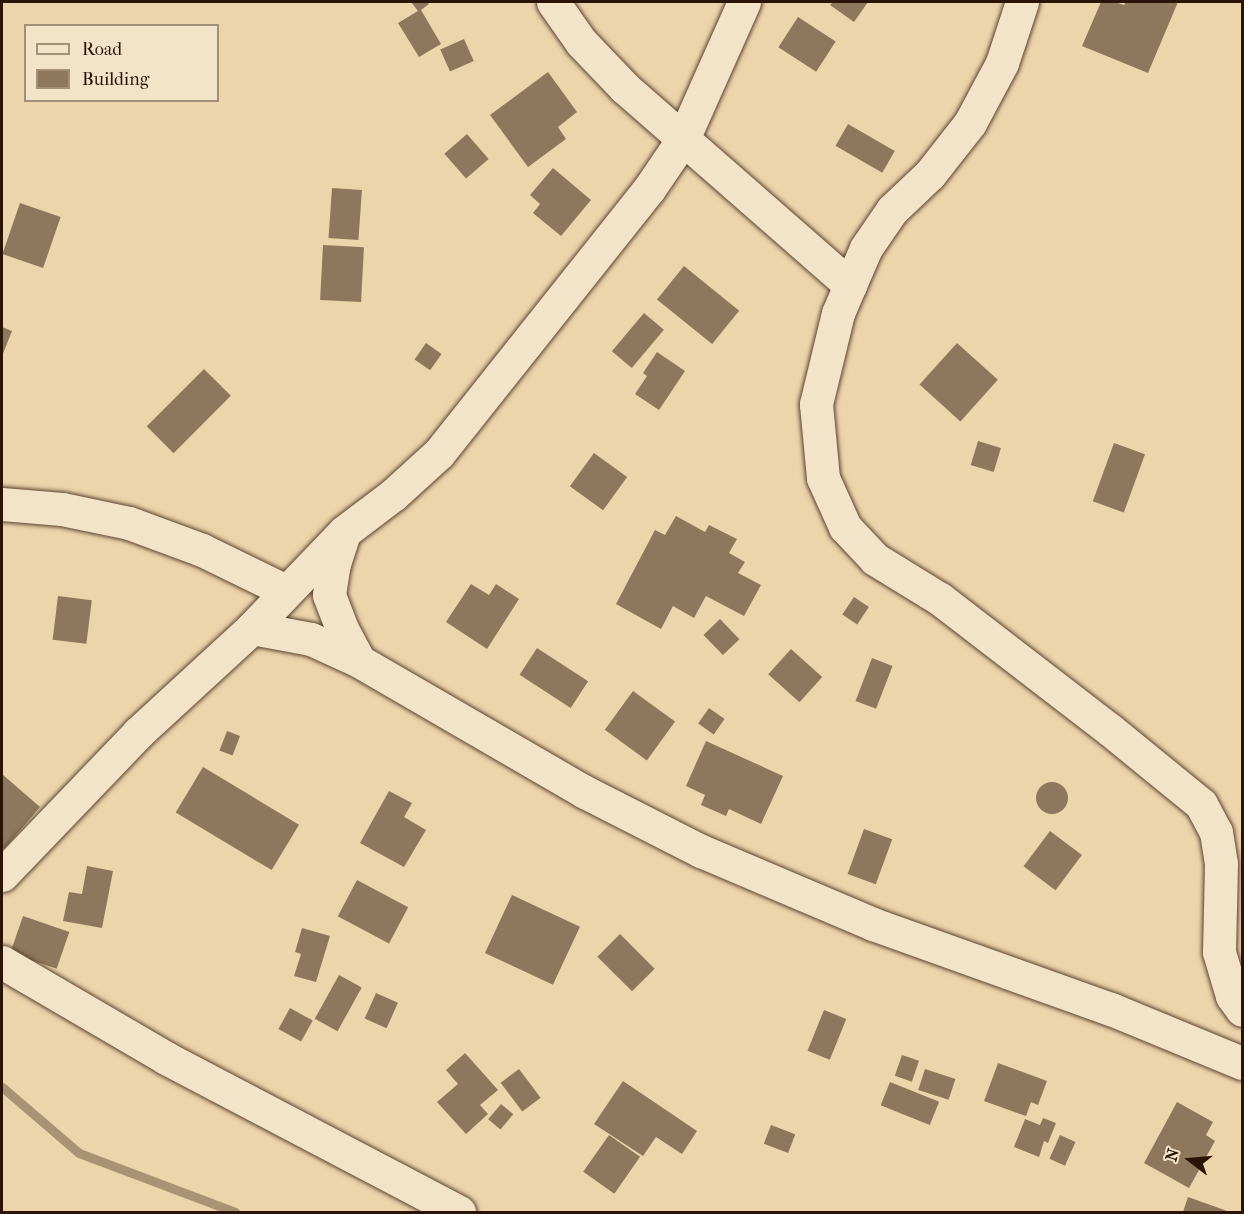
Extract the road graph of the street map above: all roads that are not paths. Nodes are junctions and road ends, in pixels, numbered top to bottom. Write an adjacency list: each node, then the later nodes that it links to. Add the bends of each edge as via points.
1 (553, 2): 4 (street, via 581,42 625,88)
2 (744, 2): 4 (street)
3 (1022, 2): 5 (street, via 1002,63 970,123 930,174 892,210 866,248)
4 (683, 139): 5 (street); 7 (street, via 649,189 439,453)
5 (850, 285): 13 (street, via 838,313 816,404 823,478 845,527 875,558 940,599 1201,804 1216,832 1221,864 1219,952 1232,996)
6 (2, 504): 8 (street, via 62,508 129,523 202,550)
7 (345, 532): 8 (street); 10 (street, via 334,563 329,595)
8 (286, 591): 9 (street)
9 (252, 628): 10 (street, via 311,639); 11 (street, via 138,732)
10 (359, 661): 14 (street, via 585,792 701,851 873,924 1111,1009)
11 (2, 875)
12 (2, 962): 15 (street, via 166,1058)
13 (1242, 1010)
14 (1242, 1063)
15 (459, 1212)

